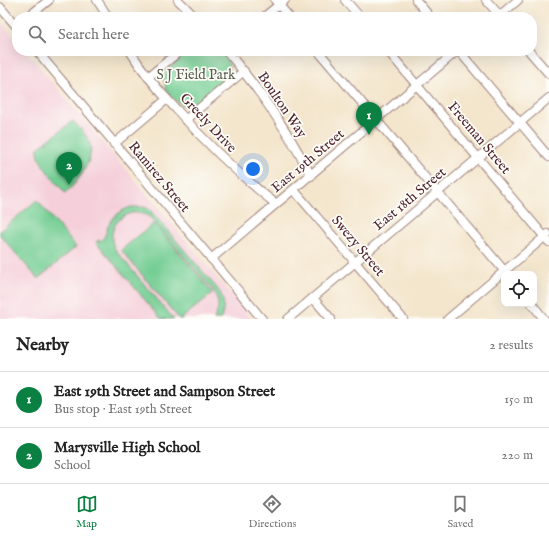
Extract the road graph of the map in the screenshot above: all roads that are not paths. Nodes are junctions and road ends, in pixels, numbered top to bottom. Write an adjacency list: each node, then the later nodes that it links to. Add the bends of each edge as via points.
1 (49, 0): 10 (street)
2 (97, 0): 11 (street)
3 (178, 0): 12 (street)
4 (345, 0): 15 (street)
5 (416, 0): 16 (street)
6 (486, 0): 17 (street)
7 (518, 0): 18 (street)
8 (279, 2): 13 (street); 14 (street)
9 (0, 7): 19 (street)
10 (34, 12)
11 (105, 12)
12 (190, 12)
13 (269, 12)
14 (286, 12)
15 (356, 12)
16 (426, 12)
17 (495, 12)
18 (505, 12)
19 (12, 21)
20 (41, 56): 38 (street, Ramirez Street)
21 (133, 56): 31 (street, Greely Drive)
22 (174, 56): 31 (street)
23 (231, 56): 29 (street, Boulton Way)
24 (322, 56): 36 (street)
25 (392, 56): 32 (street, Freeman Street)
26 (452, 56): 32 (street, East 19th Street)
27 (462, 56): 37 (street)
28 (533, 56): 30 (street)
29 (244, 71): 35 (street); 41 (street, Boulton Way, via 278,118)
30 (549, 74)
31 (148, 77): 34 (street, Greely Drive)
32 (417, 86): 36 (street, East 19th Street); 39 (street, Freeman Street)
33 (549, 98): 37 (street, East 18th Street)
34 (167, 99): 35 (street, Greely Drive); 38 (street)
35 (185, 120): 44 (street, Greely Drive, via 235,170)
36 (376, 120): 41 (street, East 19th Street); 43 (street)
37 (520, 123): 39 (street, East 18th Street); 40 (street)
38 (114, 144): 46 (street, Ramirez Street)
39 (478, 158): 43 (street, East 18th Street); 45 (street, Freeman Street)
40 (549, 158)
41 (311, 176): 42 (street, East 19th Street)
42 (294, 190): 44 (street, East 19th Street); 47 (street, Swezy Street)
43 (437, 193): 47 (street, East 18th Street); 48 (street)
44 (276, 204): 46 (street, East 19th Street)
45 (548, 237): 49 (street)
46 (211, 259): 53 (street, Ramirez Street)
47 (355, 263): 51 (street, East 18th Street); 56 (street, Swezy Street)
48 (504, 271)
49 (508, 271)
50 (501, 277): 57 (street)
51 (313, 298): 54 (street, East 18th Street); 55 (street)
52 (534, 307): 58 (street)
53 (262, 319)
54 (288, 319)
55 (331, 319)
56 (403, 319)
57 (448, 319)
58 (544, 319)

